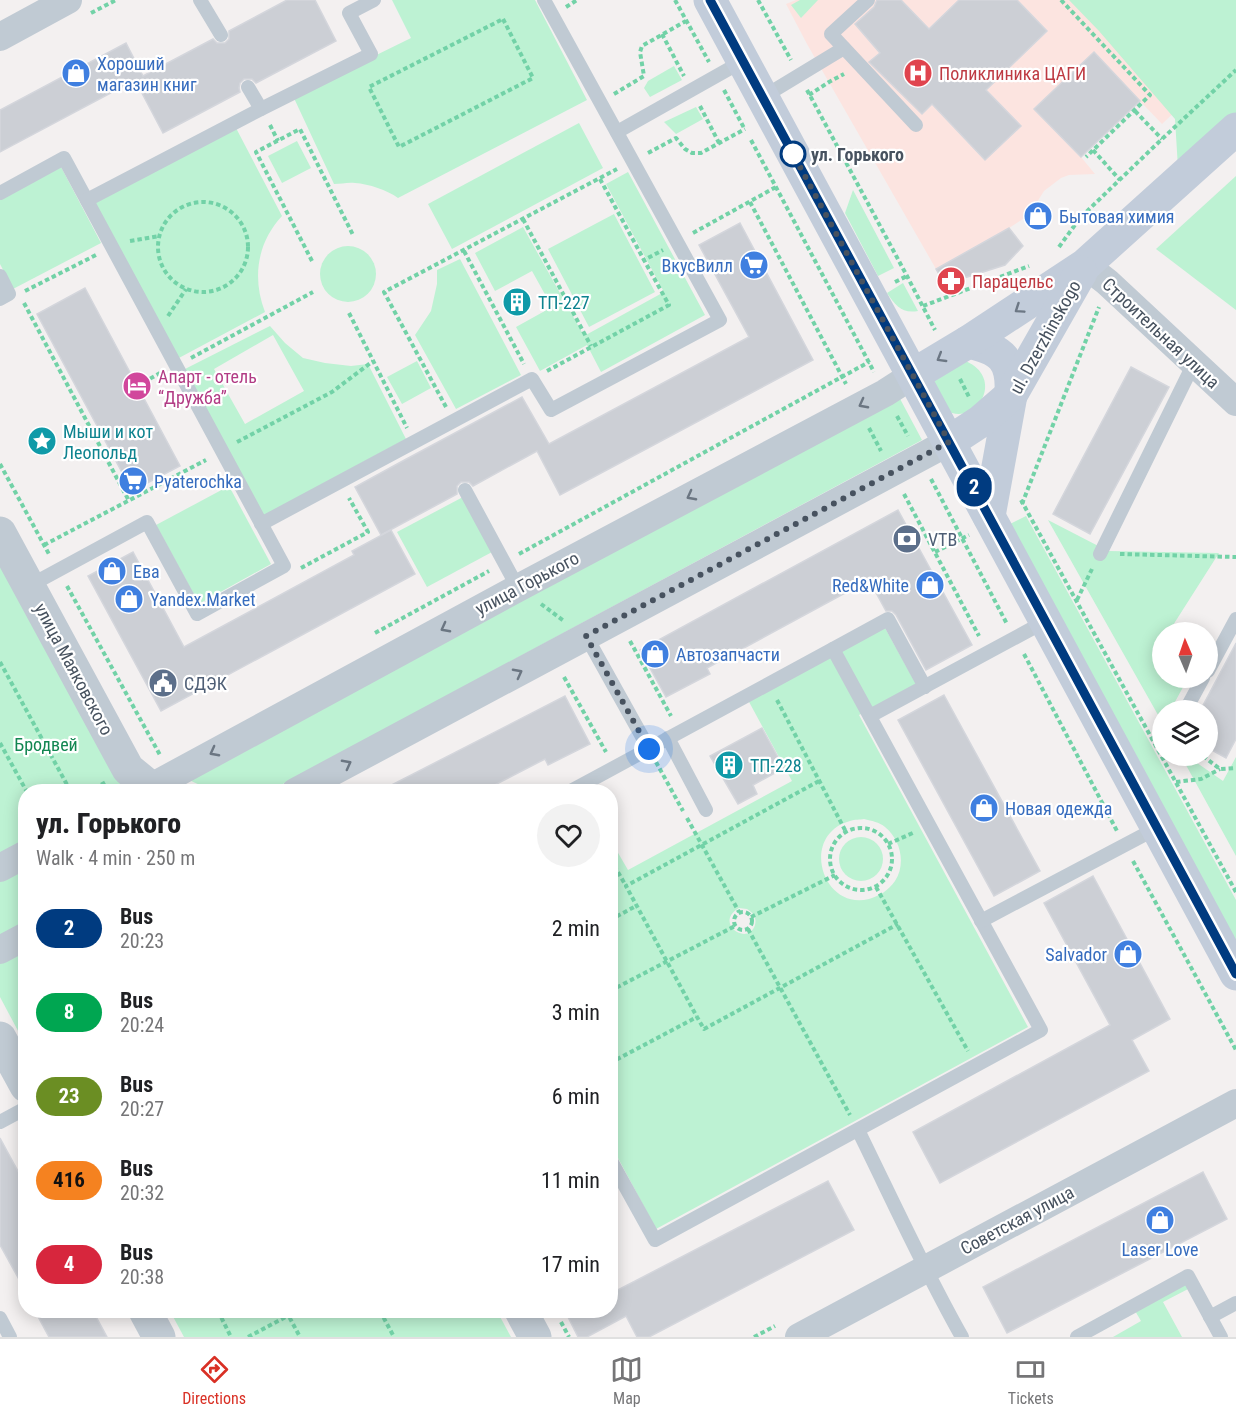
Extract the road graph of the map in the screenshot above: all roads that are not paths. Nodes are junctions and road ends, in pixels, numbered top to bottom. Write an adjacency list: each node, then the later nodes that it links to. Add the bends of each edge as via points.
1 (68, 0): 8 (street)
2 (200, 0): 7 (lane)
3 (374, 0): 13 (lane, via 349,13 371,54)
4 (544, 0): 16 (lane)
5 (868, 0): 9 (lane, via 831,34)
6 (698, 10): 10 (main road)
7 (221, 35)
8 (0, 37)
9 (844, 48): 12 (lane); 14 (lane)
10 (730, 69): 12 (main road); 16 (lane)
11 (249, 87): 13 (lane)
12 (763, 97): 24 (main road)
13 (261, 109): 18 (lane)
14 (916, 125)
15 (1236, 129): 19 (main road, ul. Dzerzhinskogo)
16 (617, 132): 30 (lane, via 720,320 550,410 532,379 454,420 436,437 414,441)
17 (0, 193): 18 (lane, via 64,158)
18 (87, 200): 30 (lane)
19 (1085, 265): 22 (main road, ul. Dzerzhinskogo, one-way to 22); 23 (street, Строительная улица); 25 (main road, ul. Dzerzhinskogo)
20 (0, 276): 21 (lane, via 9,294)
21 (0, 299)
22 (968, 342): 24 (main road, ul. Dzerzhinskogo, one-way to 24); 25 (main road, via 1000,354 1010,370)
23 (1194, 363): 26 (street, Строительная улица); 32 (lane)
24 (913, 375): 27 (main road); 34 (street, улица Горького, one-way to 34)
25 (1011, 395): 27 (main road); 29 (main road, ul. Dzerzhinskogo)
26 (1236, 402)
27 (949, 442): 29 (main road); 37 (street)
28 (465, 490): 34 (lane)
29 (989, 516): 36 (main road)
30 (261, 524): 33 (lane, via 284,566 197,614 147,522)
31 (0, 533): 33 (street, улица Маяковского)
32 (1100, 554)
33 (29, 586): 44 (street, улица Маяковского, via 128,769)
34 (518, 588): 45 (street, улица Горького, one-way to 45)
35 (1236, 619): 39 (lane)
36 (1046, 621): 40 (lane); 49 (main road)
37 (586, 636): 43 (lane); 46 (street, one-way to 37)
38 (833, 649): 40 (lane, via 888,619); 41 (lane); 42 (lane)
39 (1218, 652)
40 (925, 687): 41 (lane)
41 (870, 716): 52 (lane)
42 (674, 735): 43 (lane); 48 (lane)
43 (649, 749): 47 (lane)
44 (151, 784)
45 (161, 784)
46 (310, 784)
47 (584, 784)
48 (706, 810)
49 (1157, 828): 52 (lane); 55 (main road)
50 (18, 858): 51 (street)
51 (0, 868)
52 (981, 921): 61 (lane, via 1041,1030)
53 (18, 940): 54 (street)
54 (0, 950)
55 (1236, 974)
56 (0, 1038): 57 (street)
57 (18, 1071)
58 (1236, 1102): 63 (street, Советская улица)
59 (18, 1112): 60 (lane)
60 (0, 1122)
61 (858, 1130): 62 (lane, via 655,1240); 63 (lane)
62 (618, 1173)
63 (926, 1269): 72 (street, Советская улица); 73 (lane)
64 (1236, 1303): 65 (lane)
65 (1210, 1317): 74 (lane, via 1188,1276); 75 (lane)
66 (0, 1318): 69 (lane)
67 (149, 1318): 70 (street)
68 (525, 1318): 71 (street)
69 (10, 1337)
70 (159, 1337)
71 (535, 1337)
72 (799, 1337)
73 (962, 1337)
74 (1077, 1337)
75 (1221, 1337)

